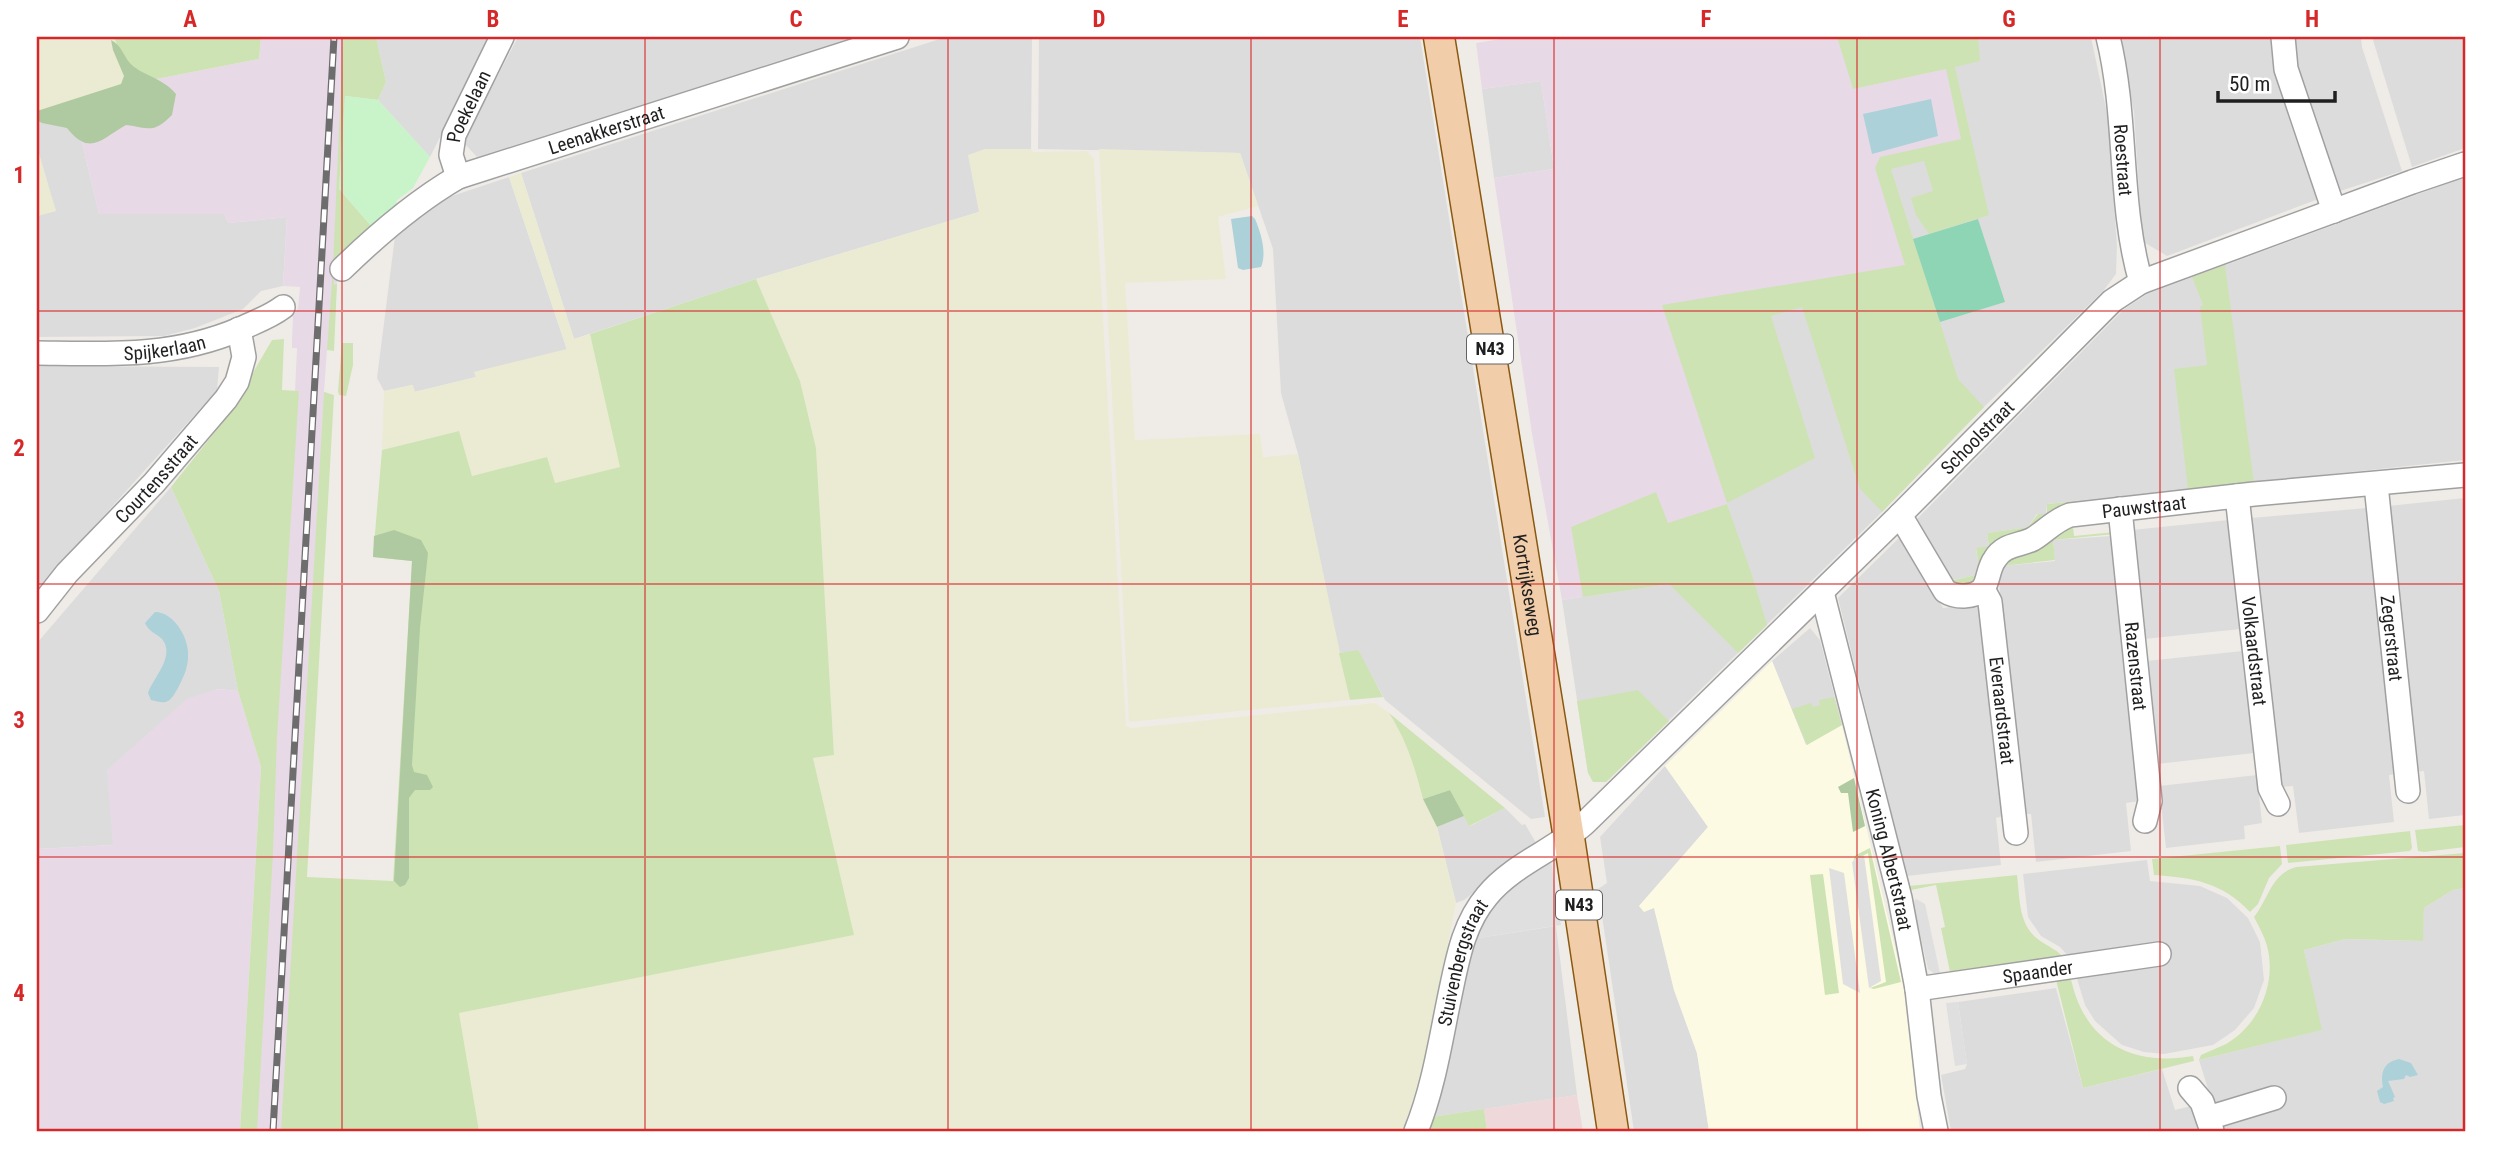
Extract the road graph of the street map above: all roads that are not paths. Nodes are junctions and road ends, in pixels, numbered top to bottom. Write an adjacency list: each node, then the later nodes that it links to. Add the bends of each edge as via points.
1 (502, 37): 7 (street, Poekelaan, via 454,135 452,155)
2 (897, 37): 7 (street, Leenakkerstraat)
3 (1439, 37): 26 (main road, Kortrijkseweg / N43)
4 (2108, 37): 10 (street, Roestraat, via 2119,95 2132,250)
5 (2283, 37): 8 (street, via 2286,69)
6 (2465, 164): 8 (street, Schoolstraat)
7 (458, 177): 9 (street, Leenakkerstraat, via 419,201)
8 (2334, 211): 10 (street, Schoolstraat)
9 (342, 269)
10 (2141, 282): 18 (street, Schoolstraat, via 2103,310)
11 (283, 307): 12 (street, Spijkerlaan)
12 (239, 329): 13 (street, Spijkerlaan, via 191,346 154,352); 21 (street, Courtensstraat, via 244,357 232,391)
13 (37, 353)
14 (2465, 475): 15 (street, Pauwstraat)
15 (2376, 485): 16 (street, Pauwstraat); 22 (street, Zegerstraat)
16 (2237, 496): 17 (street, Pauwstraat); 23 (street, Volkaardstraat, via 2270,788)
17 (2120, 509): 19 (street, Pauwstraat, via 2061,518 2032,539 2005,548 1992,564); 24 (street, Razenstraat, via 2150,801)
18 (1900, 515): 19 (street, via 1945,591 1959,596); 20 (street, Schoolstraat)
19 (1983, 589): 25 (street, Everaardstraat, via 1990,602)
20 (1822, 592): 26 (street, Schoolstraat); 28 (street, Koning Albertstraat, via 1900,898)
21 (37, 611)
22 (2408, 791)
23 (2278, 804)
24 (2145, 821)
25 (2016, 833)
26 (1569, 838): 32 (street, Stuivenbergstraat, via 1497,886 1470,920); 33 (main road, Kortrijkseweg / N43)
27 (2159, 954): 28 (street, Spaander)
28 (1917, 989): 34 (street, Koning Albertstraat)
29 (2190, 1088): 31 (street, via 2200,1098)
30 (2274, 1098): 31 (street)
31 (2210, 1124)
32 (1416, 1131)
33 (1613, 1131)
34 (1936, 1131)

